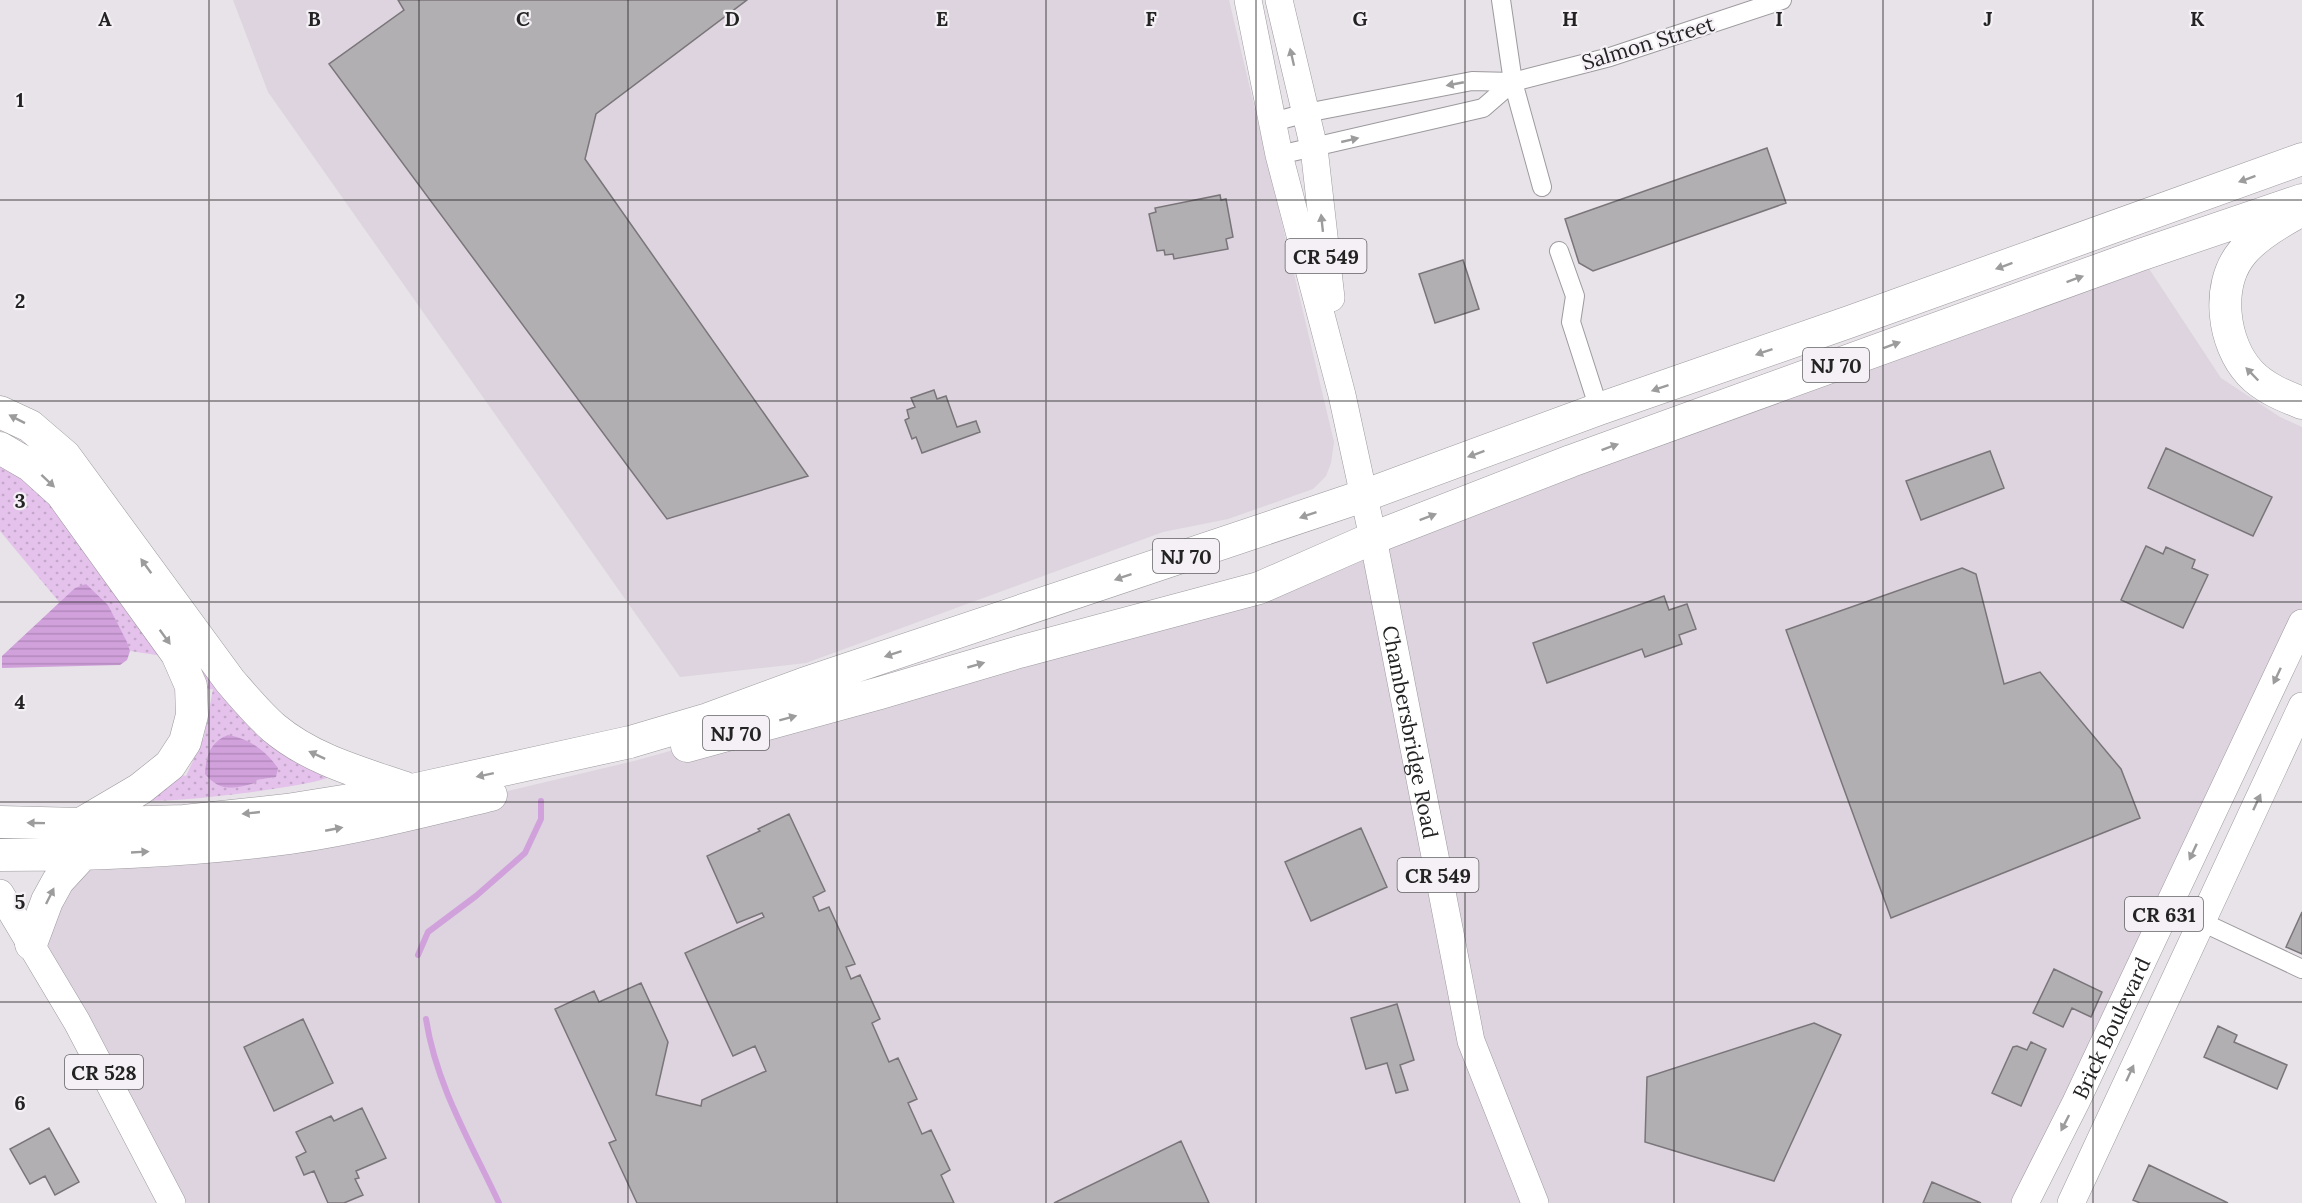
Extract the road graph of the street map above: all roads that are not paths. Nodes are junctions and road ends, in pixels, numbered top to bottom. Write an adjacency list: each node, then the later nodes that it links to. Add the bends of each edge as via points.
1 (1248, 0): 7 (main road, Chambersbridge Road / CR 549)
2 (1279, 0): 6 (main road, Chambersbridge Road / CR 549, one-way to 2)
3 (1501, 0): 5 (street)
4 (1782, 0): 5 (street, Salmon Street, via 1610,57)
5 (1513, 82): 6 (street, Salmon Street, one-way to 6, via 1472,81); 8 (street, Salmon Street, one-way to 5, via 1483,108); 11 (street)
6 (1306, 114): 7 (street, Salmon Street); 8 (main road, Chambersbridge Road / CR 549)
7 (1273, 122): 9 (main road, Chambersbridge Road / CR 549)
8 (1314, 148): 9 (street, Salmon Street); 15 (main road, Chambersbridge Road / CR 549, one-way to 8)
9 (1280, 155): 15 (main road, Chambersbridge Road / CR 549)
10 (2302, 159): 17 (highway, NJ 70, one-way to 17)
11 (1542, 187)
12 (2302, 200): 21 (highway, NJ 70, one-way to 12, via 1637,436)
13 (2302, 210): 16 (highway, one-way to 13, via 2262,384 2250,373 2231,340 2225,306 2232,270 2241,254 2274,226)
14 (1559, 251): 17 (street, via 1575,296 1571,322)
15 (1342, 395): 20 (main road, Chambersbridge Road / CR 549)
16 (2302, 403)
17 (1599, 409): 20 (highway, NJ 70, one-way to 20)
18 (0, 412): 24 (highway, one-way to 18, via 340,766 305,750 275,729 230,681 65,456 30,426)
19 (0, 448): 26 (highway, one-way to 26, via 32,466 61,493 177,654 191,686 190,724 185,742 170,765 140,789)
20 (1363, 496): 21 (main road, Chambersbridge Road / CR 549); 24 (highway, NJ 70, one-way to 24, via 708,719 630,742)
21 (1373, 538): 28 (highway, NJ 70, one-way to 21, via 292,837 415,813 634,761 1259,588); 34 (main road, Chambersbridge Road / CR 549, via 1471,1041)
22 (2302, 623): 35 (main road, Brick Boulevard / CR 631, one-way to 35)
23 (2302, 706): 30 (main road, Brick Boulevard / CR 631, one-way to 23)
24 (412, 790): 26 (highway, NJ 70, one-way to 26, via 184,821)
25 (0, 822): 26 (highway, NJ 70, one-way to 25)
26 (81, 824)
27 (0, 855): 28 (highway, NJ 70)
28 (82, 855): 31 (highway, one-way to 28, via 58,880)
29 (0, 893): 31 (main road, CR 528)
30 (2202, 922): 32 (street); 36 (main road, Brick Boulevard / CR 631, one-way to 30)
31 (31, 944): 33 (main road, CR 528, via 77,1022)
32 (2302, 969)
33 (172, 1203)
34 (1534, 1203)
35 (2025, 1203)
36 (2071, 1203)

